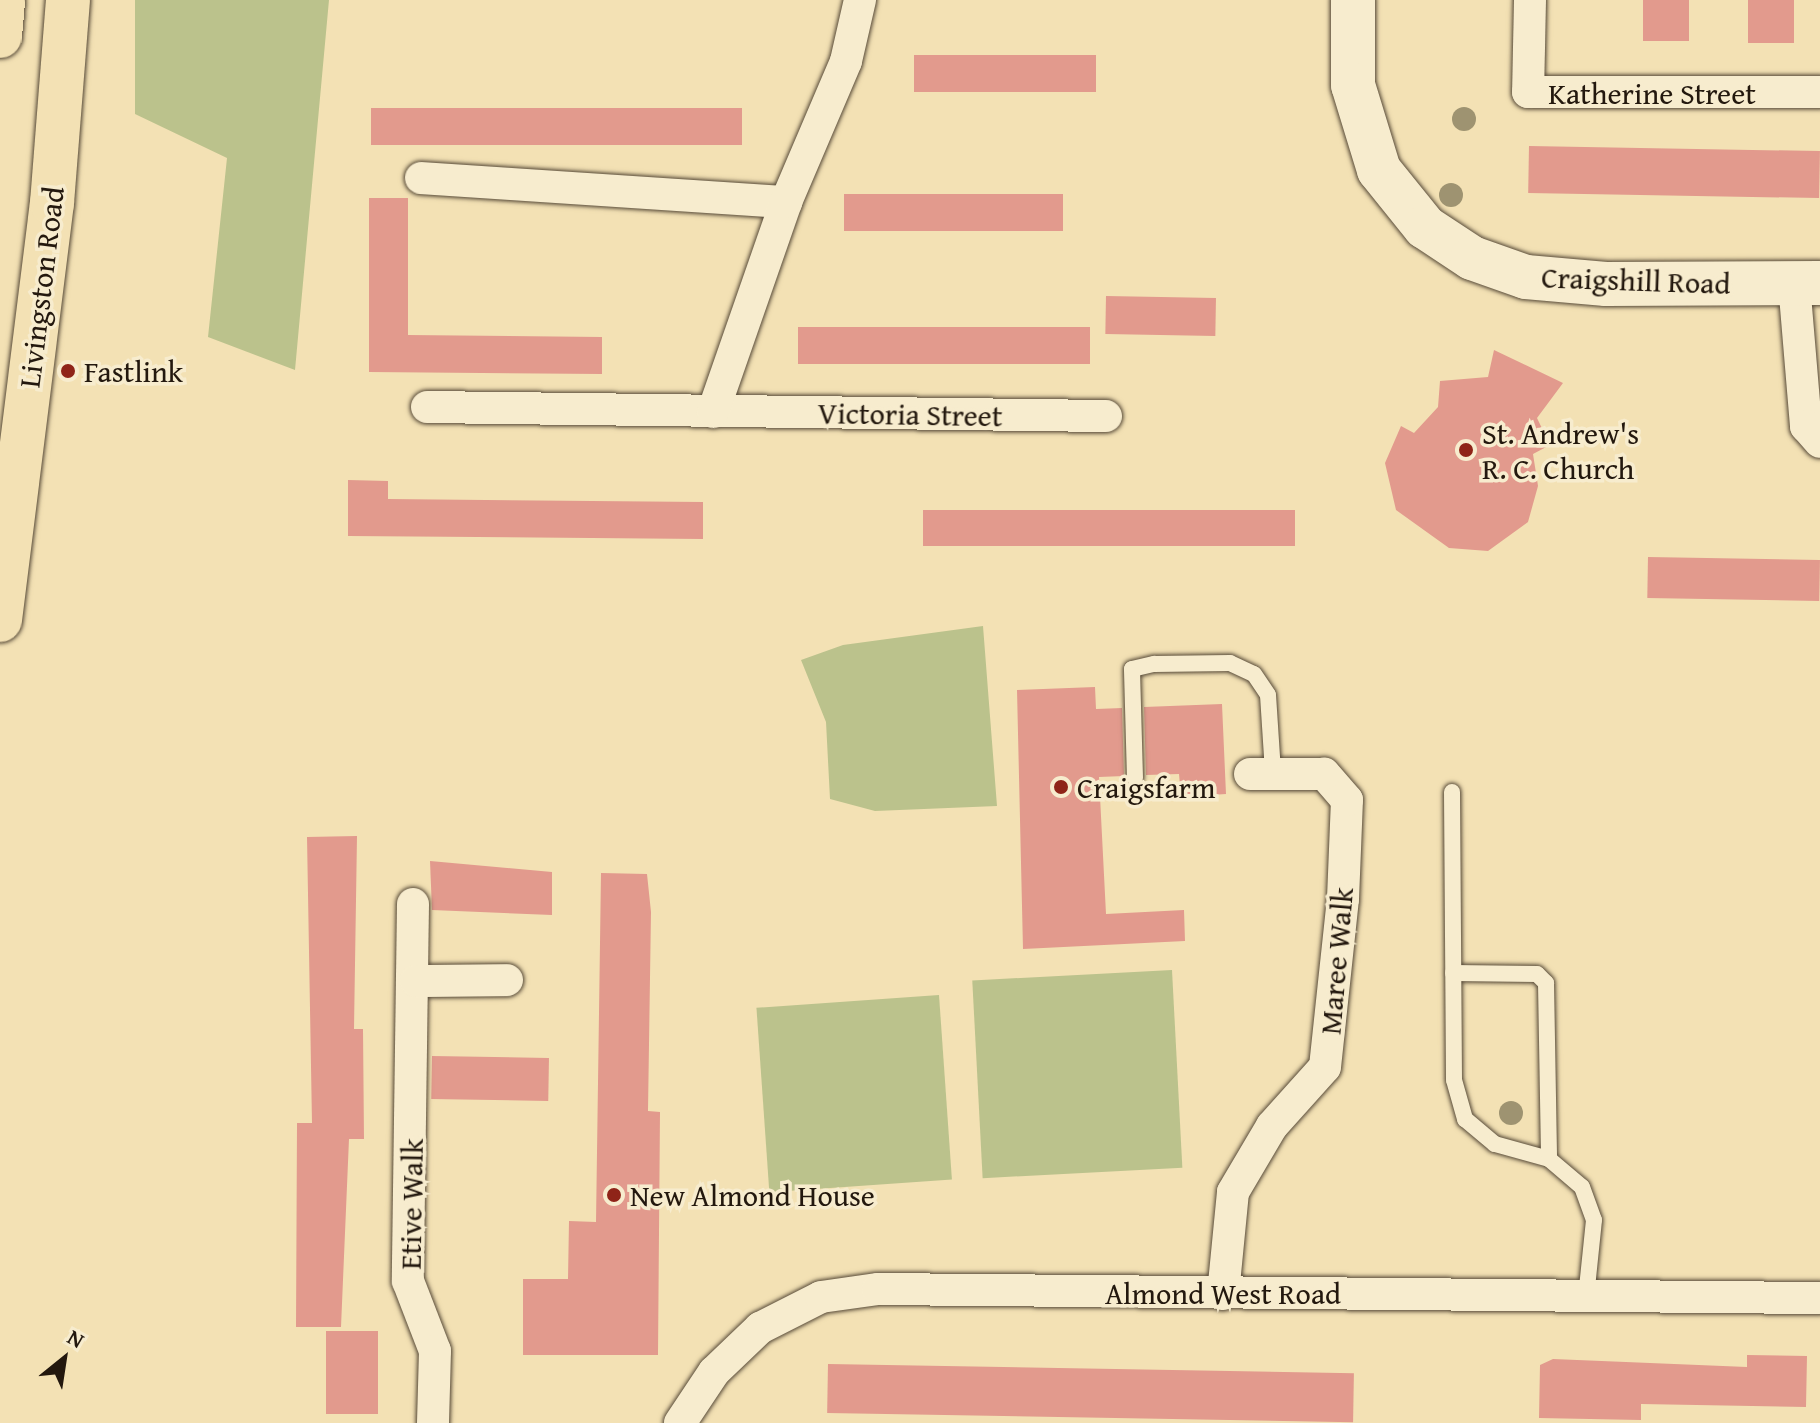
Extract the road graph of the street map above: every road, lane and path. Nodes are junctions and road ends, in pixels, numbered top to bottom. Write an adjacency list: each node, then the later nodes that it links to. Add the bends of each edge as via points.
1 (3, 0): 8 (main road)
2 (68, 0): 17 (main road, Livingston Road, via 52,203)
3 (840, 0): 4 (street)
4 (860, 0): 5 (street); 11 (street, via 846,61)
5 (878, 0)
6 (1353, 0): 12 (street, Craigshill Road, via 1353,85 1379,170 1425,227 1472,258 1526,277 1606,284)
7 (1530, 0): 9 (street, Katherine Street, via 1528,92)
8 (0, 36)
9 (1820, 92)
10 (421, 178): 11 (street)
11 (786, 202): 14 (street)
12 (1807, 283): 16 (street, via 1806,426)
13 (427, 407): 14 (street, Victoria Street)
14 (713, 412): 15 (street, Victoria Street)
15 (1106, 416)
16 (1820, 442)
17 (0, 620)
18 (1262, 774): 19 (lane, via 1268,695 1254,674 1230,663 1154,664 1132,669); 26 (street, Maree Walk, via 1324,774 1347,800 1337,1004 1325,1067 1272,1126 1233,1192)
19 (1135, 778)
20 (1452, 792): 22 (lane)
21 (413, 904): 24 (street, Etive Walk)
22 (1453, 973): 25 (lane, via 1454,1080 1465,1119 1495,1144); 25 (lane, via 1537,974 1546,983)
23 (507, 980): 24 (street)
24 (416, 981): 29 (street, Etive Walk, via 408,1281 435,1351)
25 (1549, 1159): 27 (lane, via 1582,1187 1594,1220)
26 (1223, 1294): 27 (street, Almond West Road); 30 (street, Almond West Road, via 878,1289 821,1297 760,1328 714,1372)
27 (1586, 1298): 28 (street, Almond West Road)
28 (1820, 1298)
29 (433, 1423)
30 (680, 1423)

